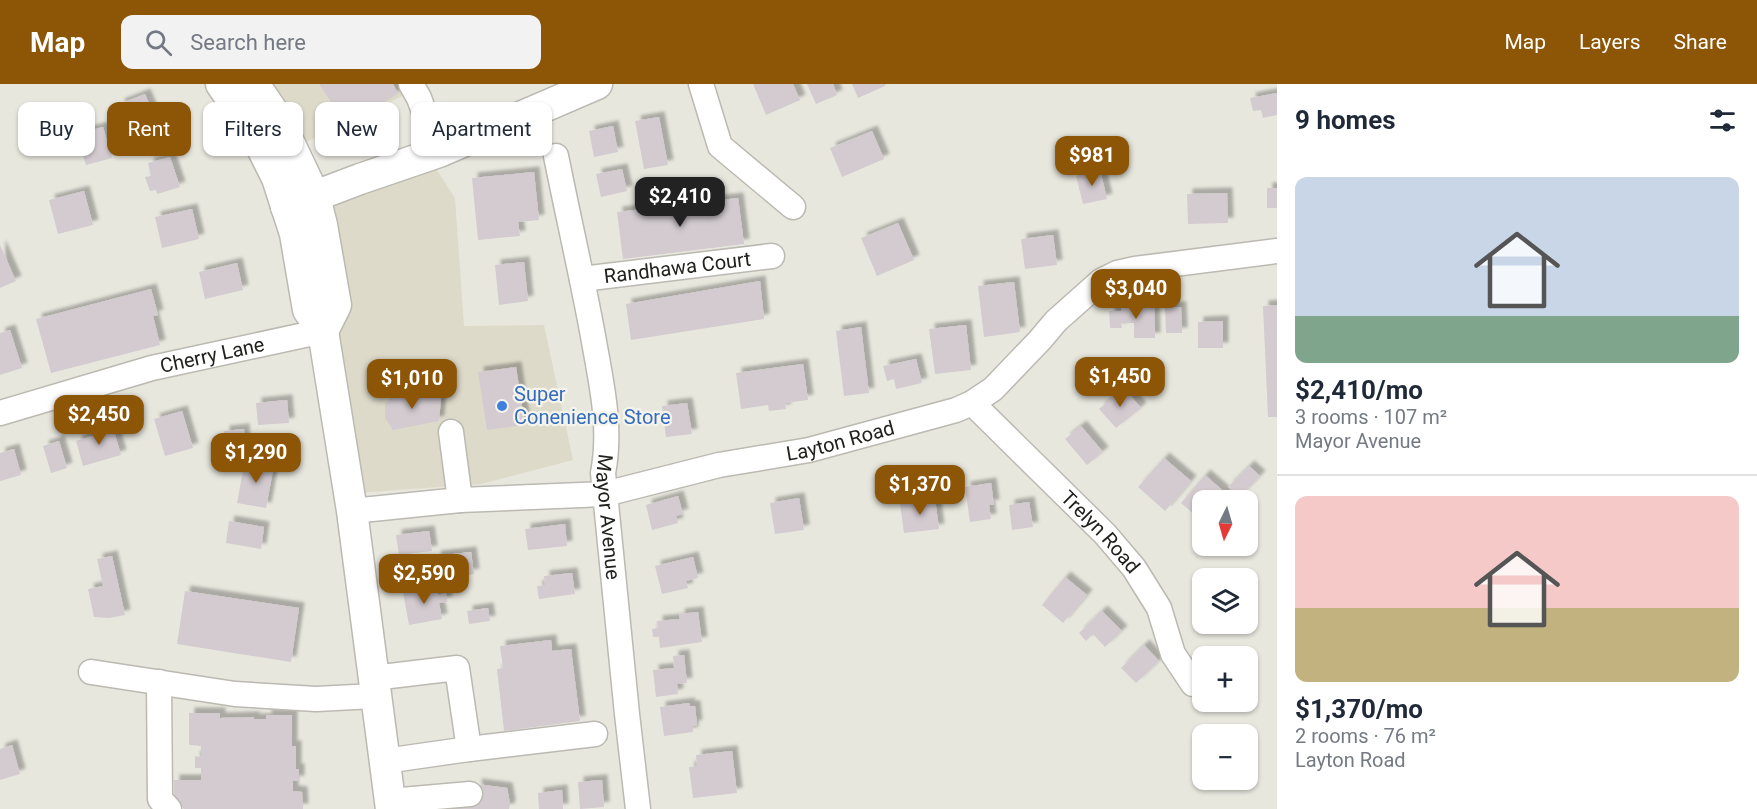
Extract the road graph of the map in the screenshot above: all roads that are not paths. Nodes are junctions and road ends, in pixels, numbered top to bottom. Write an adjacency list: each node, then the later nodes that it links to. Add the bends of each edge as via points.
1 (221, 84): 11 (main road, via 253,130 277,178)
2 (254, 84): 10 (main road, via 278,119)
3 (411, 84): 6 (street)
4 (597, 84): 7 (main road)
5 (700, 84): 12 (street, via 720,146)
6 (420, 102)
7 (552, 103)
8 (427, 156): 10 (main road)
9 (556, 156): 15 (street, Mayor Avenue)
10 (315, 197): 11 (main road); 16 (main road, via 336,305)
11 (286, 207): 16 (main road, via 295,234 308,310)
12 (793, 207)
13 (1277, 251): 17 (street, Layton Road, via 1117,273 1082,296 993,390)
14 (772, 256): 15 (street, Randhawa Court)
15 (582, 279): 20 (street, Mayor Avenue, via 606,409)
16 (322, 331): 18 (street, Cherry Lane, via 152,368); 22 (main road)
17 (972, 403): 20 (street, Layton Road, via 809,450 719,465); 25 (street, Trelyn Road, via 1105,534 1134,568 1159,608 1173,654)
18 (0, 412)
19 (451, 432): 21 (street)
20 (605, 494): 21 (street, Layton Road); 33 (street, Mayor Avenue)
21 (460, 500): 22 (street, Layton Road)
22 (352, 511): 26 (main road)
23 (91, 672): 24 (street)
24 (159, 682): 26 (street, via 247,695 316,699); 32 (street, via 160,799)
25 (1192, 682)
26 (374, 687): 28 (street, via 457,668); 29 (main road)
27 (595, 734): 28 (street)
28 (469, 749): 29 (street)
29 (385, 761): 31 (main road)
30 (470, 794): 31 (street)
31 (391, 805)
32 (169, 809)
33 (639, 809)

